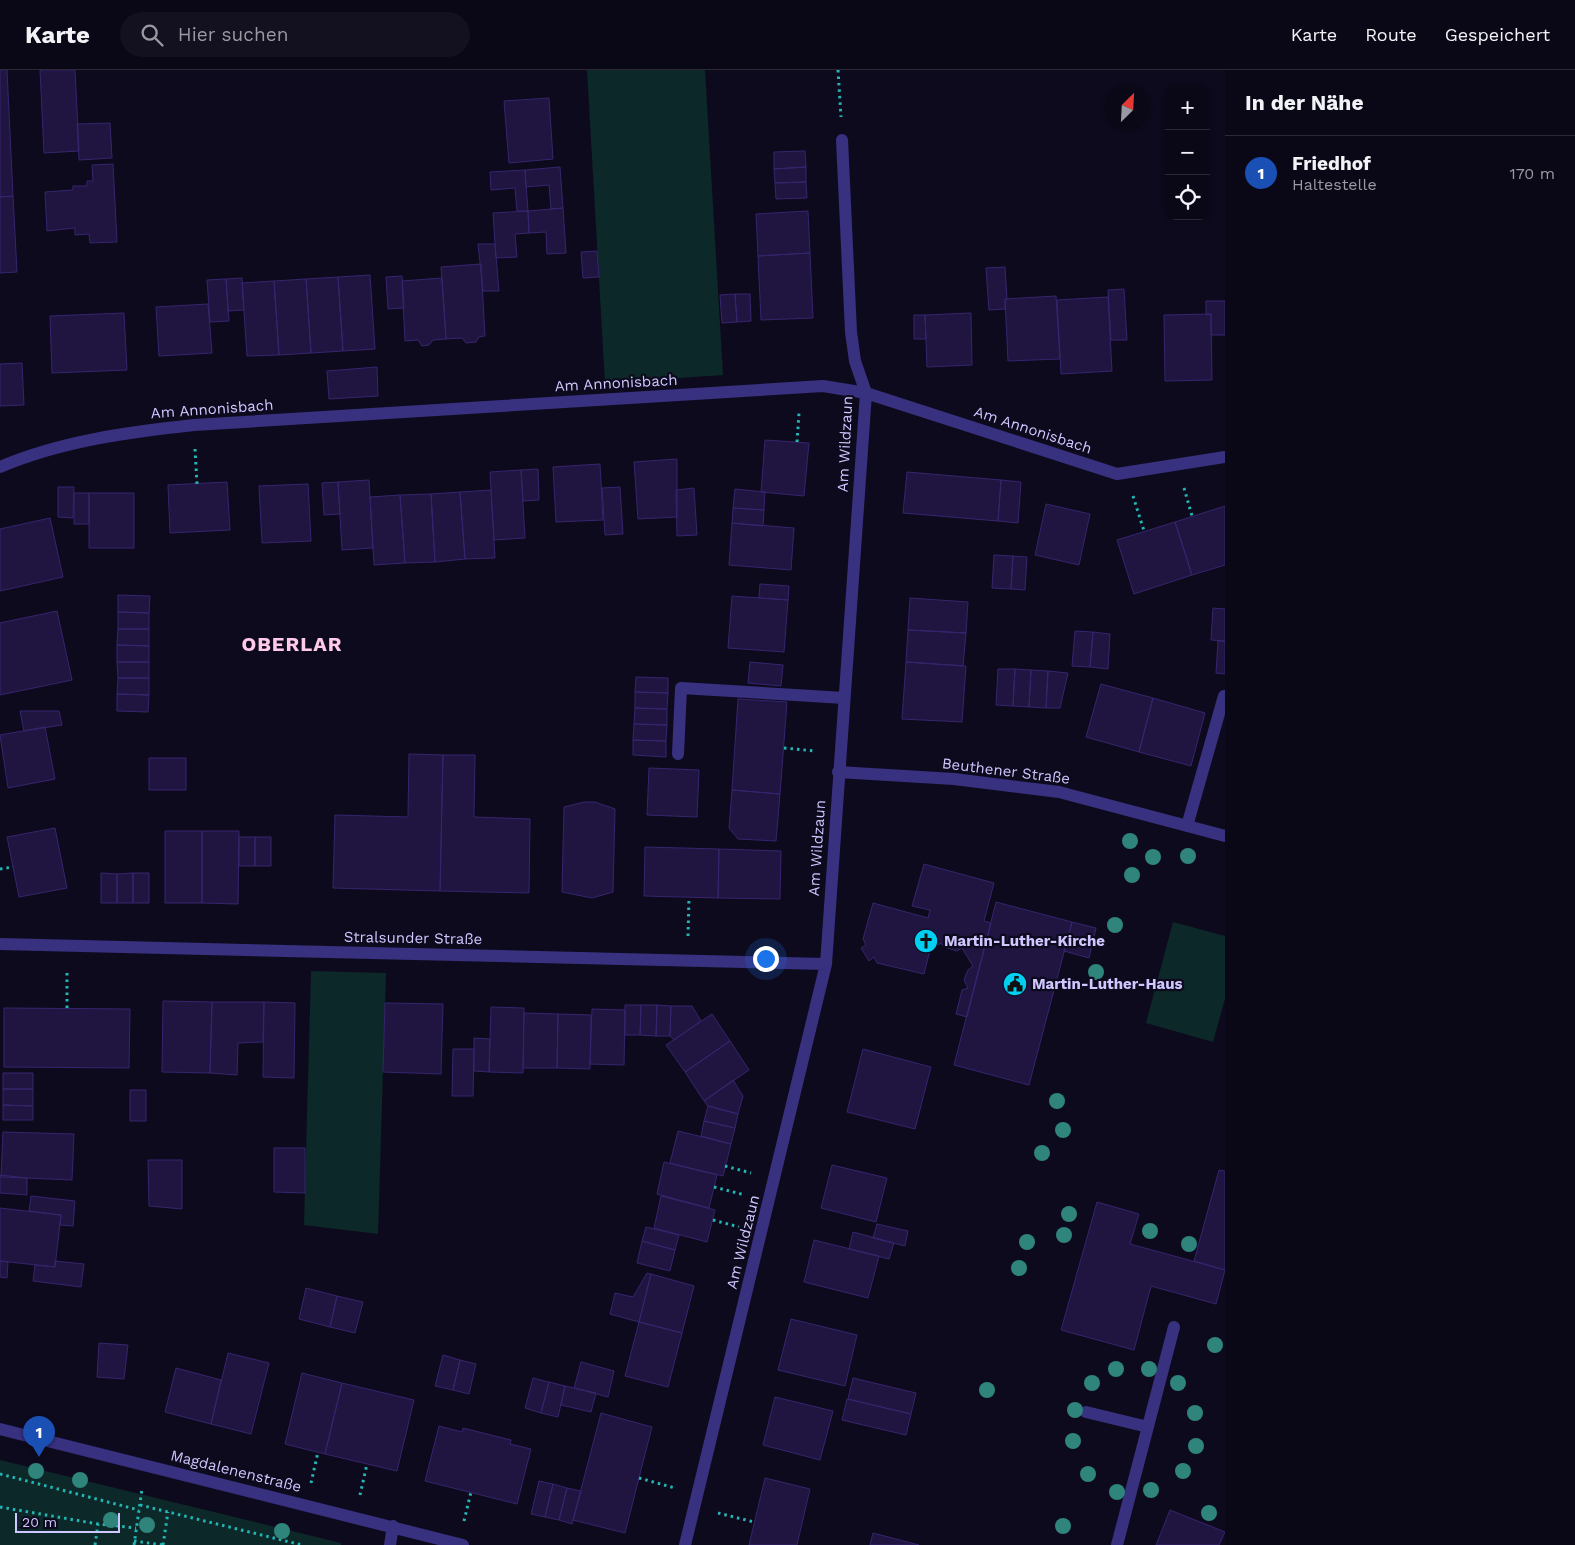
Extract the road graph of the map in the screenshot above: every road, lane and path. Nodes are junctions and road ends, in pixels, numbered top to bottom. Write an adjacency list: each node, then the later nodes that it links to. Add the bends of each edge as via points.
1 (838, 70): 2 (path)
2 (842, 140): 4 (street, Am Wildzaun, via 851,332 854,361)
3 (801, 388): 4 (street, Am Annonisbach, via 823,386); 5 (street, Am Annonisbach); 6 (path)
4 (866, 393): 9 (street, Am Annonisbach, via 1118,474); 13 (street, Am Wildzaun)
5 (194, 425): 8 (street, Am Annonisbach, via 75,443); 10 (path)
6 (797, 442)
7 (1225, 457): 9 (street, Am Annonisbach)
8 (0, 467)
9 (1126, 473): 11 (path)
10 (197, 484)
11 (1144, 532)
12 (1224, 696): 18 (street)
13 (844, 698): 15 (street, Am Wildzaun); 16 (street, via 681,688)
14 (784, 748): 15 (path)
15 (840, 752): 17 (street, Am Wildzaun)
16 (678, 754)
17 (838, 772): 18 (street, Beuthener Straße, via 954,779 1059,792); 26 (street, Am Wildzaun)
18 (1187, 826): 19 (street, Beuthener Straße)
19 (1225, 836)
20 (13, 867): 21 (path)
21 (0, 870)
22 (690, 897): 25 (path)
23 (0, 944): 24 (street, Stralsunder Straße)
24 (67, 946): 25 (street, Stralsunder Straße); 27 (path)
25 (686, 961): 26 (street, Stralsunder Straße)
26 (826, 964): 37 (street, Am Wildzaun)
27 (67, 1008)
28 (1174, 1327): 30 (street)
29 (1086, 1412): 30 (street)
30 (1148, 1427): 56 (street)
31 (0, 1429): 34 (street, Magdalenenstraße)
32 (318, 1452): 39 (path)
33 (367, 1464): 44 (path)
34 (146, 1466): 38 (path); 39 (street, Magdalenenstraße)
35 (0, 1474): 42 (path)
36 (639, 1478): 37 (path)
37 (699, 1494): 41 (street, Am Wildzaun)
38 (140, 1505): 42 (path); 43 (path)
39 (305, 1506): 44 (street, Magdalenenstraße)
40 (0, 1507): 46 (path)
41 (696, 1508): 45 (path); 55 (street, Am Wildzaun)
42 (139, 1510): 48 (path)
43 (168, 1512): 51 (path); 52 (path)
44 (354, 1517): 47 (street, Magdalenenstraße)
45 (754, 1522)
46 (98, 1524): 48 (path); 50 (path)
47 (393, 1526): 53 (street); 54 (street, Magdalenenstraße)
48 (136, 1528): 49 (path)
49 (134, 1543): 51 (path)
50 (95, 1545)
51 (163, 1545)
52 (302, 1545)
53 (390, 1545)
54 (463, 1545)
55 (686, 1545)
56 (1118, 1545)

